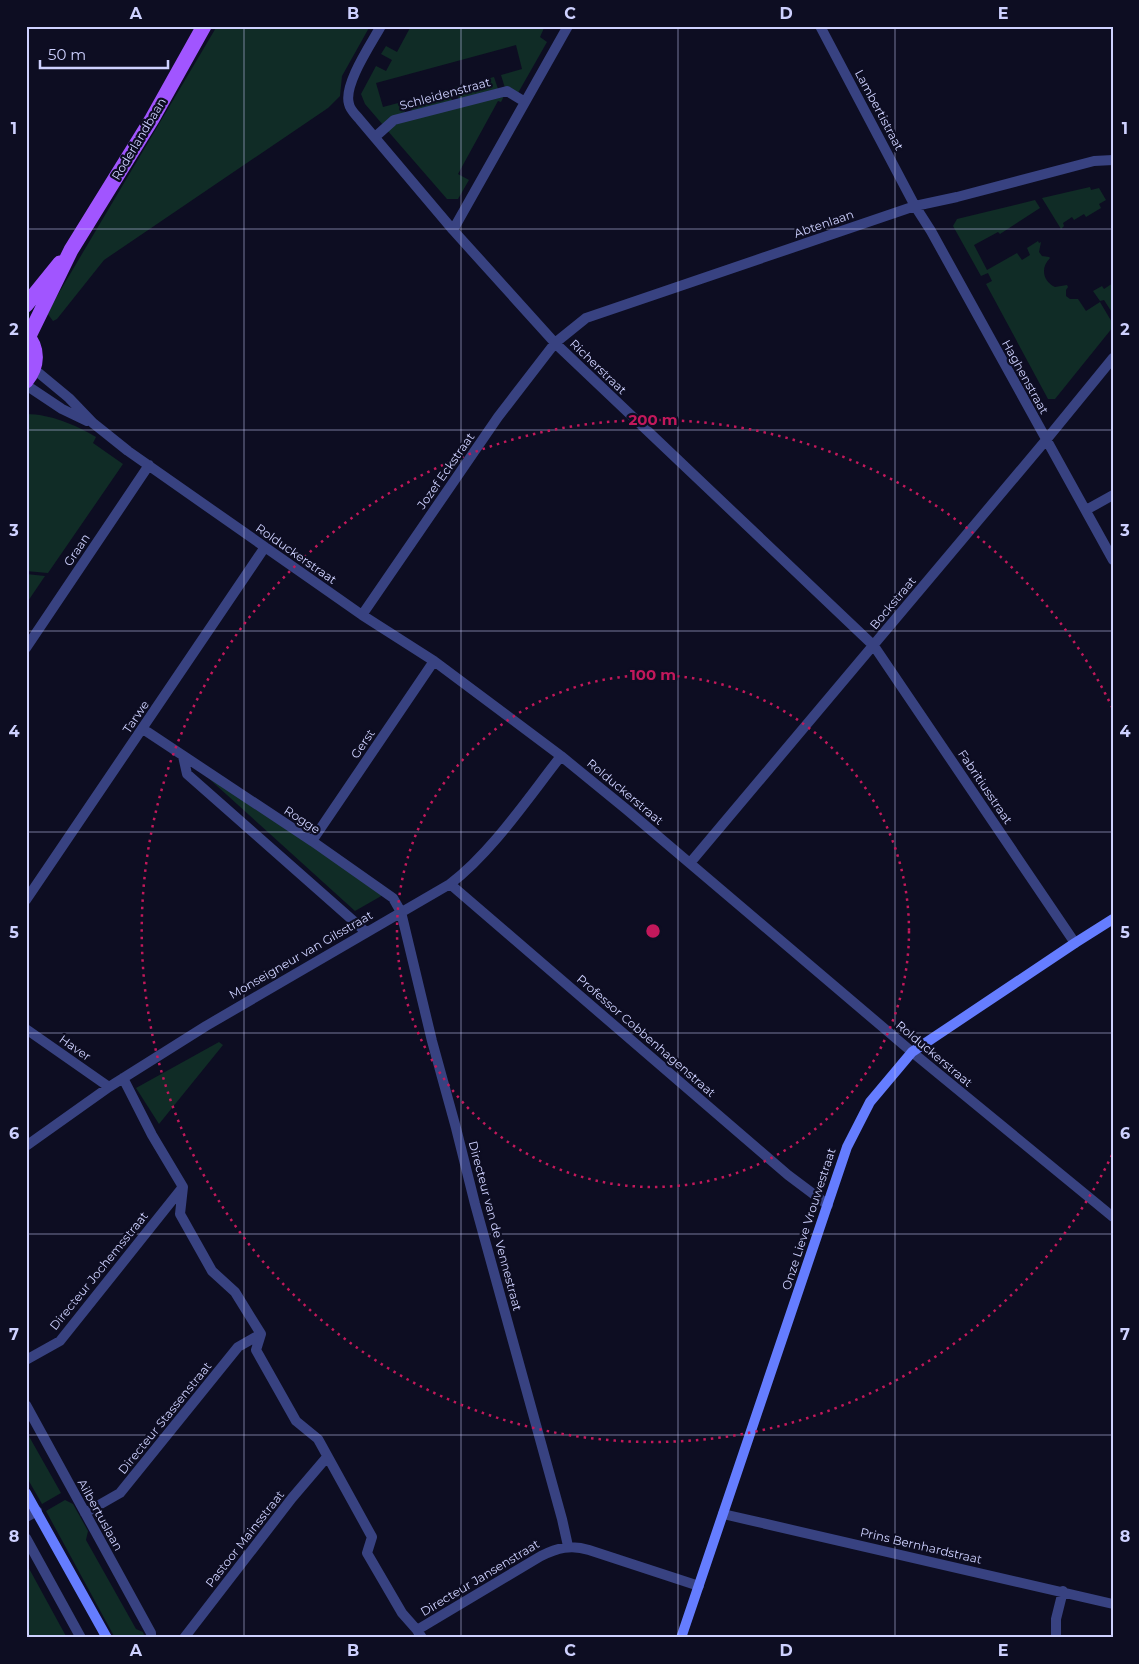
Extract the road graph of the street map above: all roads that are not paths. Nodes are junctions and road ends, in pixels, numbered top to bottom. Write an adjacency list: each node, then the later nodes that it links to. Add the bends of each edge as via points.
1 (204, 26): 10 (main road, Roderlandbaan, via 152,119)
2 (381, 26): 6 (street, Richerstraat, via 347,94 349,106)
3 (568, 26): 5 (street)
4 (820, 26): 8 (street, Lambertistraat)
5 (525, 102): 6 (street, Schleidenstraat, via 507,91 394,120); 9 (street)
6 (375, 138): 9 (street, Richerstraat)
7 (1113, 160): 8 (street, Abtenlaan, via 1094,161)
8 (915, 206): 13 (street, Abtenlaan, via 586,318); 18 (street, Haghenstraat)
9 (453, 230): 13 (street, Richerstraat)
10 (71, 250): 11 (main road, Roderlandbaan); 12 (main road, Roderlandbaan)
11 (26, 305)
12 (27, 335): 15 (main road, via 36,356)
13 (555, 343): 24 (street, Jozef Eckstraat, via 498,417); 25 (street, Richerstraat)
14 (1113, 358): 18 (street, Bockstraat)
15 (30, 375): 17 (street, Rolduckerstraat, via 68,398)
16 (26, 385): 17 (street, Rolduckerstraat, via 62,409)
17 (93, 424): 19 (street, Rolduckerstraat)
18 (1046, 440): 21 (street, Haghenstraat); 25 (street, Bockstraat)
19 (149, 465): 22 (street, Rolduckerstraat); 26 (street, Graan)
20 (1113, 495): 21 (street)
21 (1086, 510): 23 (street, Haghenstraat)
22 (265, 547): 24 (street, Rolduckerstraat); 28 (street, Tarwe)
23 (1113, 560)
24 (362, 616): 27 (street, Rolduckerstraat)
25 (874, 646): 32 (street, Bockstraat); 38 (street, Fabritiusstraat)
26 (26, 648)
27 (434, 661): 30 (street, Rolduckerstraat); 31 (street, Gerst)
28 (143, 729): 29 (street, Rogge); 34 (street, Tarwe)
29 (183, 756): 31 (street, Rogge); 37 (street, via 187,774)
30 (561, 756): 32 (street, Rolduckerstraat); 33 (street, Monseigneur van Gilsstraat, via 489,847 469,870)
31 (312, 841): 35 (street, Rogge, via 393,898)
32 (690, 863): 40 (street, Rolduckerstraat)
33 (450, 884): 35 (street, Monseigneur van Gilsstraat); 45 (street, Professor Cobbenhagenstraat, via 788,1175)
34 (26, 900)
35 (401, 912): 37 (street, Monseigneur van Gilsstraat); 57 (street, Directeur van de Vennestraat, via 432,1041)
36 (1113, 920): 38 (street, Onze Lieve Vrouwestraat)
37 (366, 932): 41 (street, Monseigneur van Gilsstraat)
38 (1075, 943): 40 (street, Onze Lieve Vrouwestraat)
39 (26, 1030): 42 (street, Haver)
40 (912, 1052): 45 (street, Onze Lieve Vrouwestraat, via 870,1102 857,1124 846,1147); 46 (street, Rolduckerstraat)
41 (123, 1078): 42 (street, Monseigneur van Gilsstraat); 44 (street)
42 (109, 1087): 43 (street, Monseigneur van Gilsstraat)
43 (26, 1146)
44 (183, 1187): 47 (street, via 180,1214 212,1271 235,1292); 48 (street, Directeur Jochemsstraat, via 60,1341)
45 (828, 1205): 54 (street, Onze Lieve Vrouwestraat)
46 (1113, 1217)
47 (261, 1334): 50 (street, via 256,1350 296,1421 318,1439); 53 (street, Directeur Stassenstraat, via 238,1347 120,1493)
48 (26, 1360)
49 (26, 1405): 53 (street, Ailbertuslaan)
50 (327, 1457): 61 (street, via 372,1537 367,1552 402,1613); 65 (street, Pastoor Mainsstraat)
51 (26, 1493): 52 (street)
52 (37, 1512): 55 (street); 63 (street)
53 (85, 1512): 64 (street, Ailbertuslaan)
54 (723, 1514): 58 (street, Onze Lieve Vrouwestraat); 59 (street, Prins Bernhardstraat)
55 (26, 1517)
56 (26, 1538): 62 (street)
57 (568, 1546): 58 (street, via 578,1546); 61 (street, Directeur Jansenstraat, via 541,1556)
58 (699, 1586): 66 (street, Onze Lieve Vrouwestraat)
59 (1063, 1591): 60 (street, Prins Bernhardstraat); 67 (street, via 1056,1619)
60 (1113, 1604)
61 (420, 1634)
62 (81, 1638)
63 (107, 1638)
64 (152, 1638)
65 (184, 1638)
66 (681, 1638)
67 (1056, 1638)

